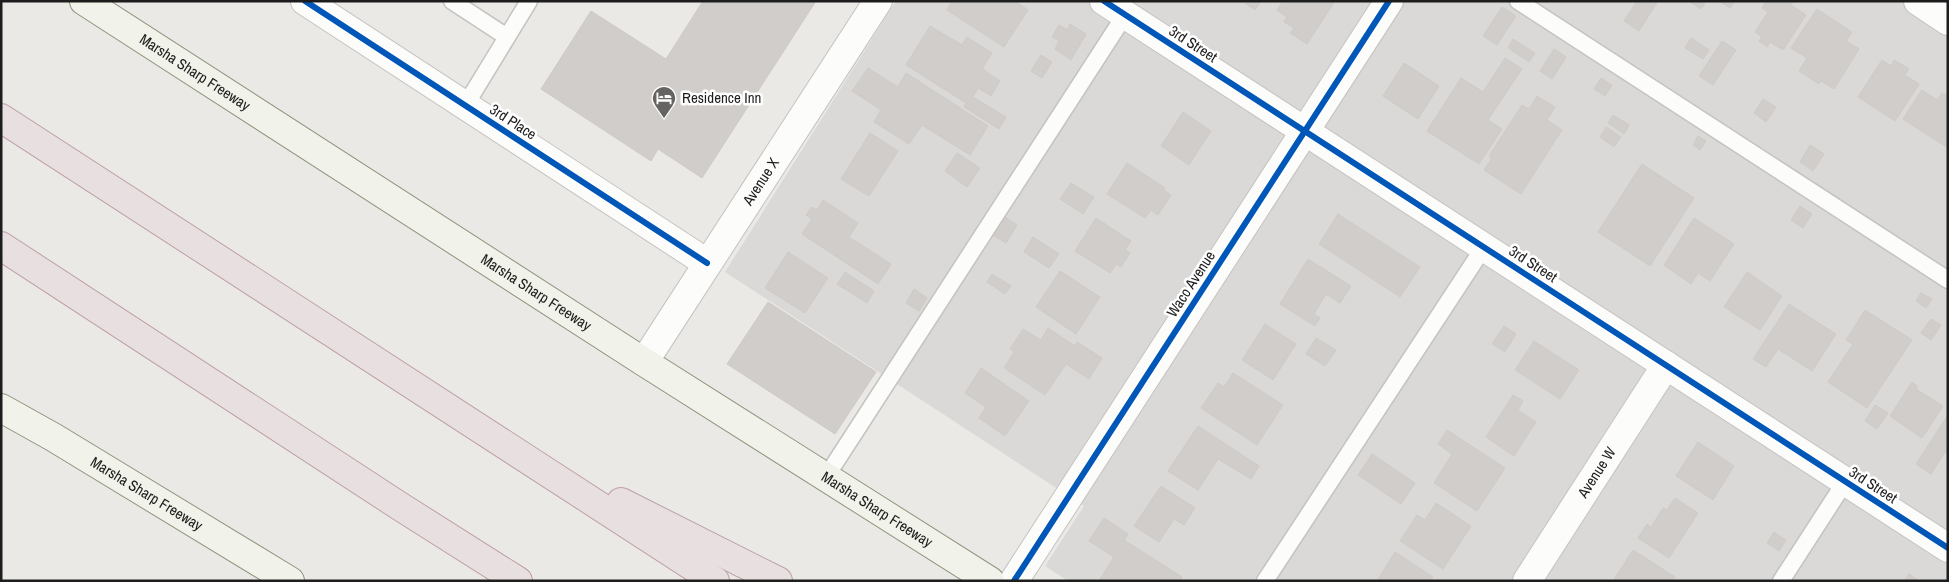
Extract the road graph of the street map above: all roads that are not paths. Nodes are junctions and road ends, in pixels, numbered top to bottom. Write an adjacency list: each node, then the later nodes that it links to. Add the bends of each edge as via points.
1 (84, 1): 19 (main road, Marsha Sharp Freeway)
2 (305, 1): 12 (street, 3rd Place)
3 (452, 1): 11 (lane)
4 (529, 1): 11 (lane)
5 (878, 1): 17 (street, Avenue X)
6 (1389, 1): 14 (street, Waco Avenue)
7 (1518, 1): 18 (lane)
8 (1918, 1): 10 (street)
9 (1115, 8): 14 (street, 3rd Street); 23 (lane)
10 (1948, 21)
11 (507, 37): 12 (lane)
12 (465, 106): 17 (street, 3rd Place)
13 (1, 118): 22 (highway)
14 (1305, 131): 16 (street, 3rd Street); 33 (street, Waco Avenue)
15 (1, 246): 25 (highway)
16 (1484, 248): 20 (street, 3rd Street); 34 (lane)
17 (707, 263): 19 (street, Avenue X)
18 (1948, 280)
19 (644, 362): 23 (main road, Marsha Sharp Freeway)
20 (1666, 365): 24 (street, 3rd Street); 35 (street, Avenue W)
21 (1, 408): 27 (main road, Marsha Sharp Freeway)
22 (496, 441): 30 (highway); 31 (highway)
23 (826, 478): 32 (main road, Marsha Sharp Freeway)
24 (1845, 482): 26 (street, 3rd Street); 36 (lane)
25 (401, 507): 28 (highway); 29 (highway)
26 (1948, 548)
27 (290, 581)
28 (499, 581)
29 (518, 581)
30 (715, 581)
31 (778, 581)
32 (990, 581)
33 (1014, 581)
34 (1265, 581)
35 (1527, 581)
36 (1781, 581)

